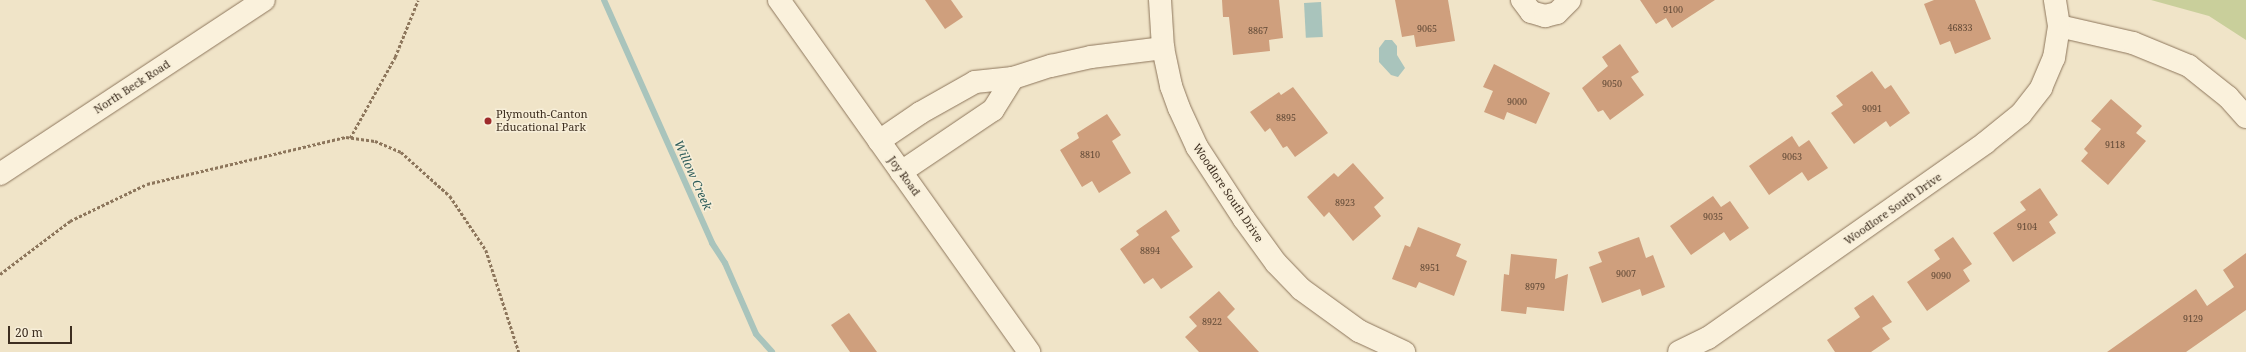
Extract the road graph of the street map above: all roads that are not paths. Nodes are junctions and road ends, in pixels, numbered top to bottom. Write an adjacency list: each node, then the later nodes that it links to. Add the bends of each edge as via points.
1 (264, 0): 13 (street, North Beck Road)
2 (779, 0): 11 (street, Joy Road)
3 (1160, 0): 8 (street, Woodlore South Drive)
4 (1522, 0): 5 (street, via 1531,12 1545,16 1556,13)
5 (1570, 0)
6 (2055, 0): 7 (street, Woodlore South Drive)
7 (2059, 26): 10 (street, via 2133,43 2189,66 2228,97); 16 (street, Woodlore South Drive, via 2056,48 2046,78 2032,103 2010,124 1714,334)
8 (1163, 48): 9 (street, via 1091,57); 15 (street, Woodlore South Drive, via 1171,86 1197,147 1276,263 1301,289 1328,311 1359,331)
9 (1013, 78): 11 (street, via 975,82 920,113); 12 (street, via 993,110)
10 (2246, 117)
11 (879, 141): 12 (street, Joy Road)
12 (901, 172): 14 (street, Joy Road)
13 (0, 174)
14 (1029, 352)
15 (1404, 352)
16 (1679, 352)

